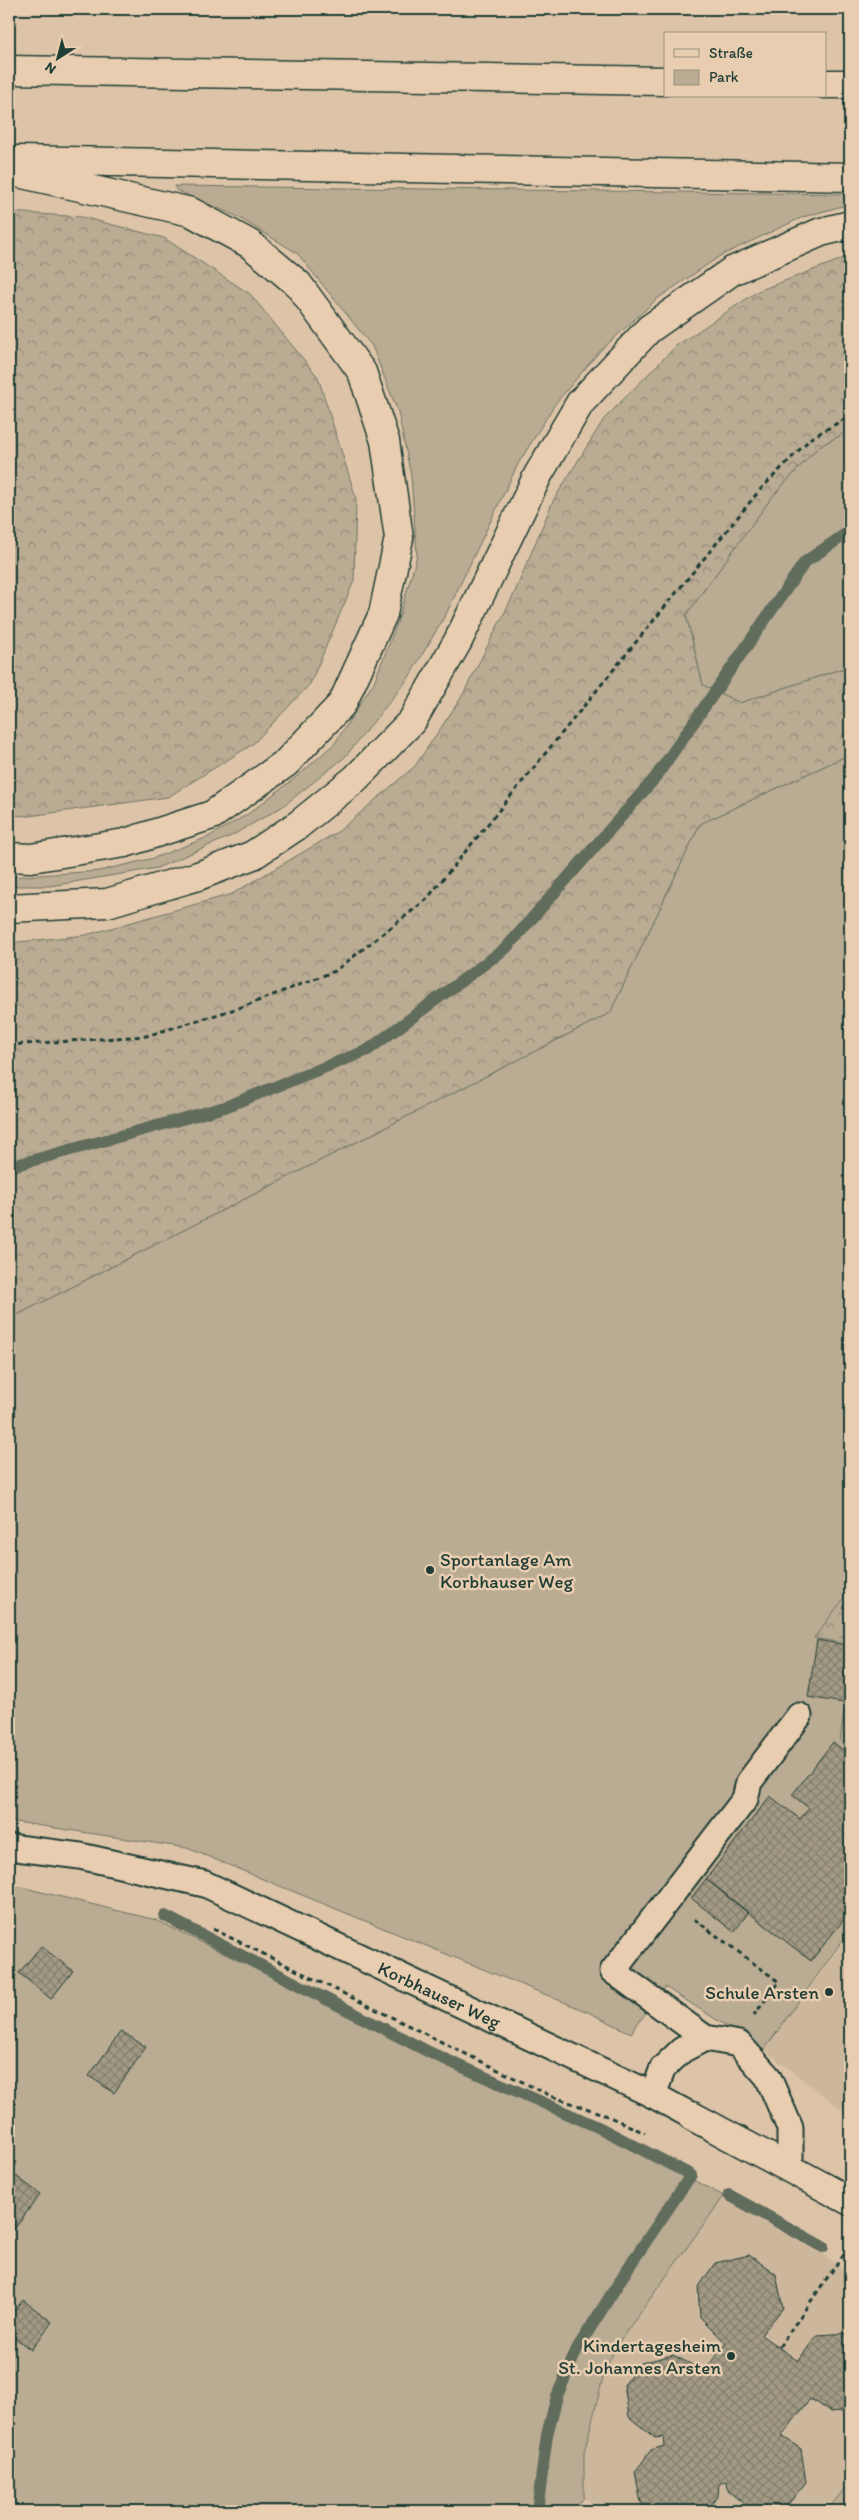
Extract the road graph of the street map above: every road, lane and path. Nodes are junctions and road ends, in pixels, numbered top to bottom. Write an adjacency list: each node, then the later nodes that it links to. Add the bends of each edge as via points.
1 (9, 70): 2 (main road)
2 (664, 81)
3 (826, 84): 4 (main road)
4 (850, 84)
5 (9, 160): 7 (main road)
6 (9, 171): 10 (main road, via 191,212 250,244 298,284 362,372 386,441 398,538 383,614 342,704 286,763 212,815 125,843 31,858)
7 (850, 177)
8 (850, 224): 11 (main road, via 821,232 732,271 650,329 580,403 538,476 458,642 412,721 355,779 298,825 253,855 198,876 107,903)
9 (850, 416): 12 (path, via 811,438 759,491 426,900 335,971 242,1008 146,1036)
10 (9, 858)
11 (9, 908)
12 (9, 1046)
13 (799, 1716): 15 (lane, via 749,1782 745,1799)
14 (9, 1847): 19 (lane, Korbhauser Weg, via 80,1856 205,1884)
15 (668, 1900): 17 (lane, via 613,1971); 18 (path, via 779,1982 740,2034)
16 (205, 1925): 21 (path, via 551,2096 603,2114)
17 (705, 2038): 18 (lane); 19 (lane, via 682,2050 663,2068)
18 (739, 2044): 22 (lane, via 768,2077 790,2128)
19 (652, 2094): 20 (lane, Korbhauser Weg)
20 (692, 2116): 22 (main road, Korbhauser Weg)
21 (654, 2137)
22 (790, 2169): 23 (main road, Korbhauser Weg)
23 (850, 2201)
24 (850, 2245): 25 (path)
25 (779, 2347)
26 (850, 2500): 27 (path)
27 (841, 2511)

